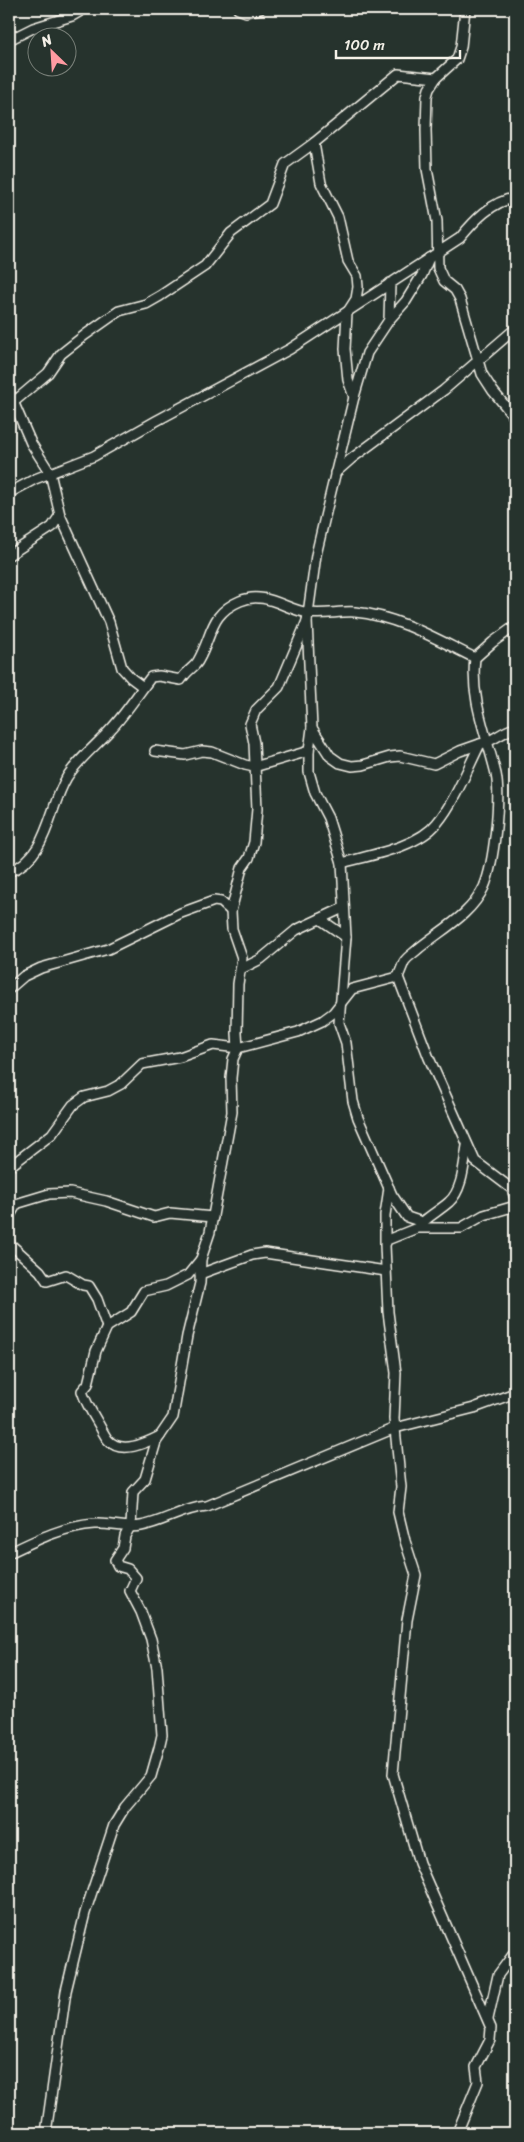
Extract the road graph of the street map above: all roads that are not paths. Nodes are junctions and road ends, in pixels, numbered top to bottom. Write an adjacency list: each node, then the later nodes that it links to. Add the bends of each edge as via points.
1 (84, 9): 5 (street)
2 (238, 9): 3 (street, via 246,12)
3 (260, 9)
4 (465, 9): 6 (street, via 457,59)
5 (9, 40)
6 (436, 78): 7 (street, via 398,74); 9 (street, via 427,96 426,130 427,169 437,220)
7 (314, 143): 11 (street, via 321,183 338,217 348,261 357,276 356,299); 17 (street, via 285,164 270,204 231,233 205,266 146,304 119,311 85,335 61,354 48,373)
8 (515, 198): 9 (street, via 479,217 460,238)
9 (433, 256): 10 (street); 12 (street, via 406,301); 14 (street, via 444,281 460,299)
10 (390, 283): 11 (street); 12 (street)
11 (347, 312): 16 (street, via 345,349 348,380); 19 (street, via 290,350 94,456)
12 (389, 320): 16 (street, via 367,353)
13 (515, 329): 14 (street)
14 (478, 362): 18 (street, via 493,391); 20 (street)
15 (9, 392): 17 (street)
16 (354, 397): 20 (street)
17 (11, 404): 19 (street)
18 (515, 418)
19 (50, 473): 21 (street); 22 (street)
20 (335, 473): 24 (street, via 316,555)
21 (9, 493)
22 (60, 515): 23 (street, via 52,527); 27 (street, via 109,622 122,668)
23 (9, 555)
24 (307, 617): 26 (street, via 356,612 376,616 413,628); 27 (street, via 280,602 261,598 241,600 217,616 198,663 186,671 181,680 151,676); 28 (street); 33 (street, via 279,687 256,710 251,720)
25 (515, 626): 26 (street)
26 (475, 658): 30 (street, via 475,693)
27 (143, 687): 35 (street, via 111,729 74,766 59,792 40,845)
28 (312, 728): 30 (street, via 330,756 352,766 400,756 434,764); 31 (street)
29 (515, 728): 30 (street)
30 (483, 744): 34 (street, via 445,812 429,831 404,845); 41 (street, via 496,775 498,794 491,864 485,884 479,898 451,926 405,961)
31 (309, 751): 33 (street); 34 (street, via 312,784 328,818)
32 (155, 752): 33 (street, via 185,756 212,752)
33 (254, 767): 37 (street, via 257,809 254,842 242,868)
34 (342, 863): 36 (street)
35 (9, 872)
36 (343, 908): 38 (street); 39 (street)
37 (231, 911): 40 (street, via 232,929 242,958); 42 (street, via 221,902 214,901 181,913 108,949 32,972)
38 (320, 919): 39 (street); 40 (street, via 296,930 261,959)
39 (346, 937): 43 (street)
40 (241, 970): 44 (street)
41 (398, 976): 43 (street, via 352,989); 45 (street)
42 (9, 989)
43 (342, 999): 44 (street, via 333,1013 322,1021 298,1032); 47 (street, via 339,1023 346,1043 353,1101)
44 (238, 1048): 46 (street, via 213,1045 180,1057 142,1064 121,1084 84,1097 73,1105 52,1134); 52 (street, via 232,1059 232,1112)
45 (467, 1146): 48 (street, via 475,1161 512,1190); 53 (street, via 461,1178 453,1198)
46 (9, 1167)
47 (389, 1188): 53 (street, via 401,1210); 54 (street)
48 (515, 1198)
49 (12, 1205): 51 (street); 52 (street, via 49,1194 70,1193 154,1217 170,1213)
50 (515, 1206): 53 (street, via 484,1215 457,1229)
51 (9, 1217)
52 (213, 1217): 56 (street)
53 (419, 1225): 54 (street)
54 (385, 1242): 57 (street)
55 (9, 1243): 59 (street, via 48,1282 66,1275 89,1286)
56 (201, 1259): 58 (street); 59 (street, via 188,1275 166,1286 144,1291 131,1312)
57 (386, 1271): 58 (street, via 265,1253); 61 (street, via 391,1352 396,1374)
58 (200, 1274): 62 (street, via 173,1417)
59 (107, 1327): 62 (street, via 96,1351 88,1384 82,1391 93,1415 108,1440 119,1446 135,1446)
60 (515, 1393): 61 (street, via 474,1408)
61 (395, 1428): 63 (street, via 207,1506 190,1508 154,1523); 66 (street, via 400,1487 398,1512 416,1575 407,1620 393,1774 419,1863)
62 (160, 1435): 63 (street, via 145,1479 133,1492)
63 (128, 1528): 64 (street, via 96,1524 72,1527); 67 (street, via 116,1562 136,1578 130,1591 152,1639 162,1735 151,1776 114,1825 85,1913 66,1991)
64 (9, 1553)
65 (515, 1952): 66 (street, via 498,1975)
66 (488, 2020): 68 (street, via 491,2034 476,2067 478,2082)
67 (46, 2133)
68 (457, 2133)

